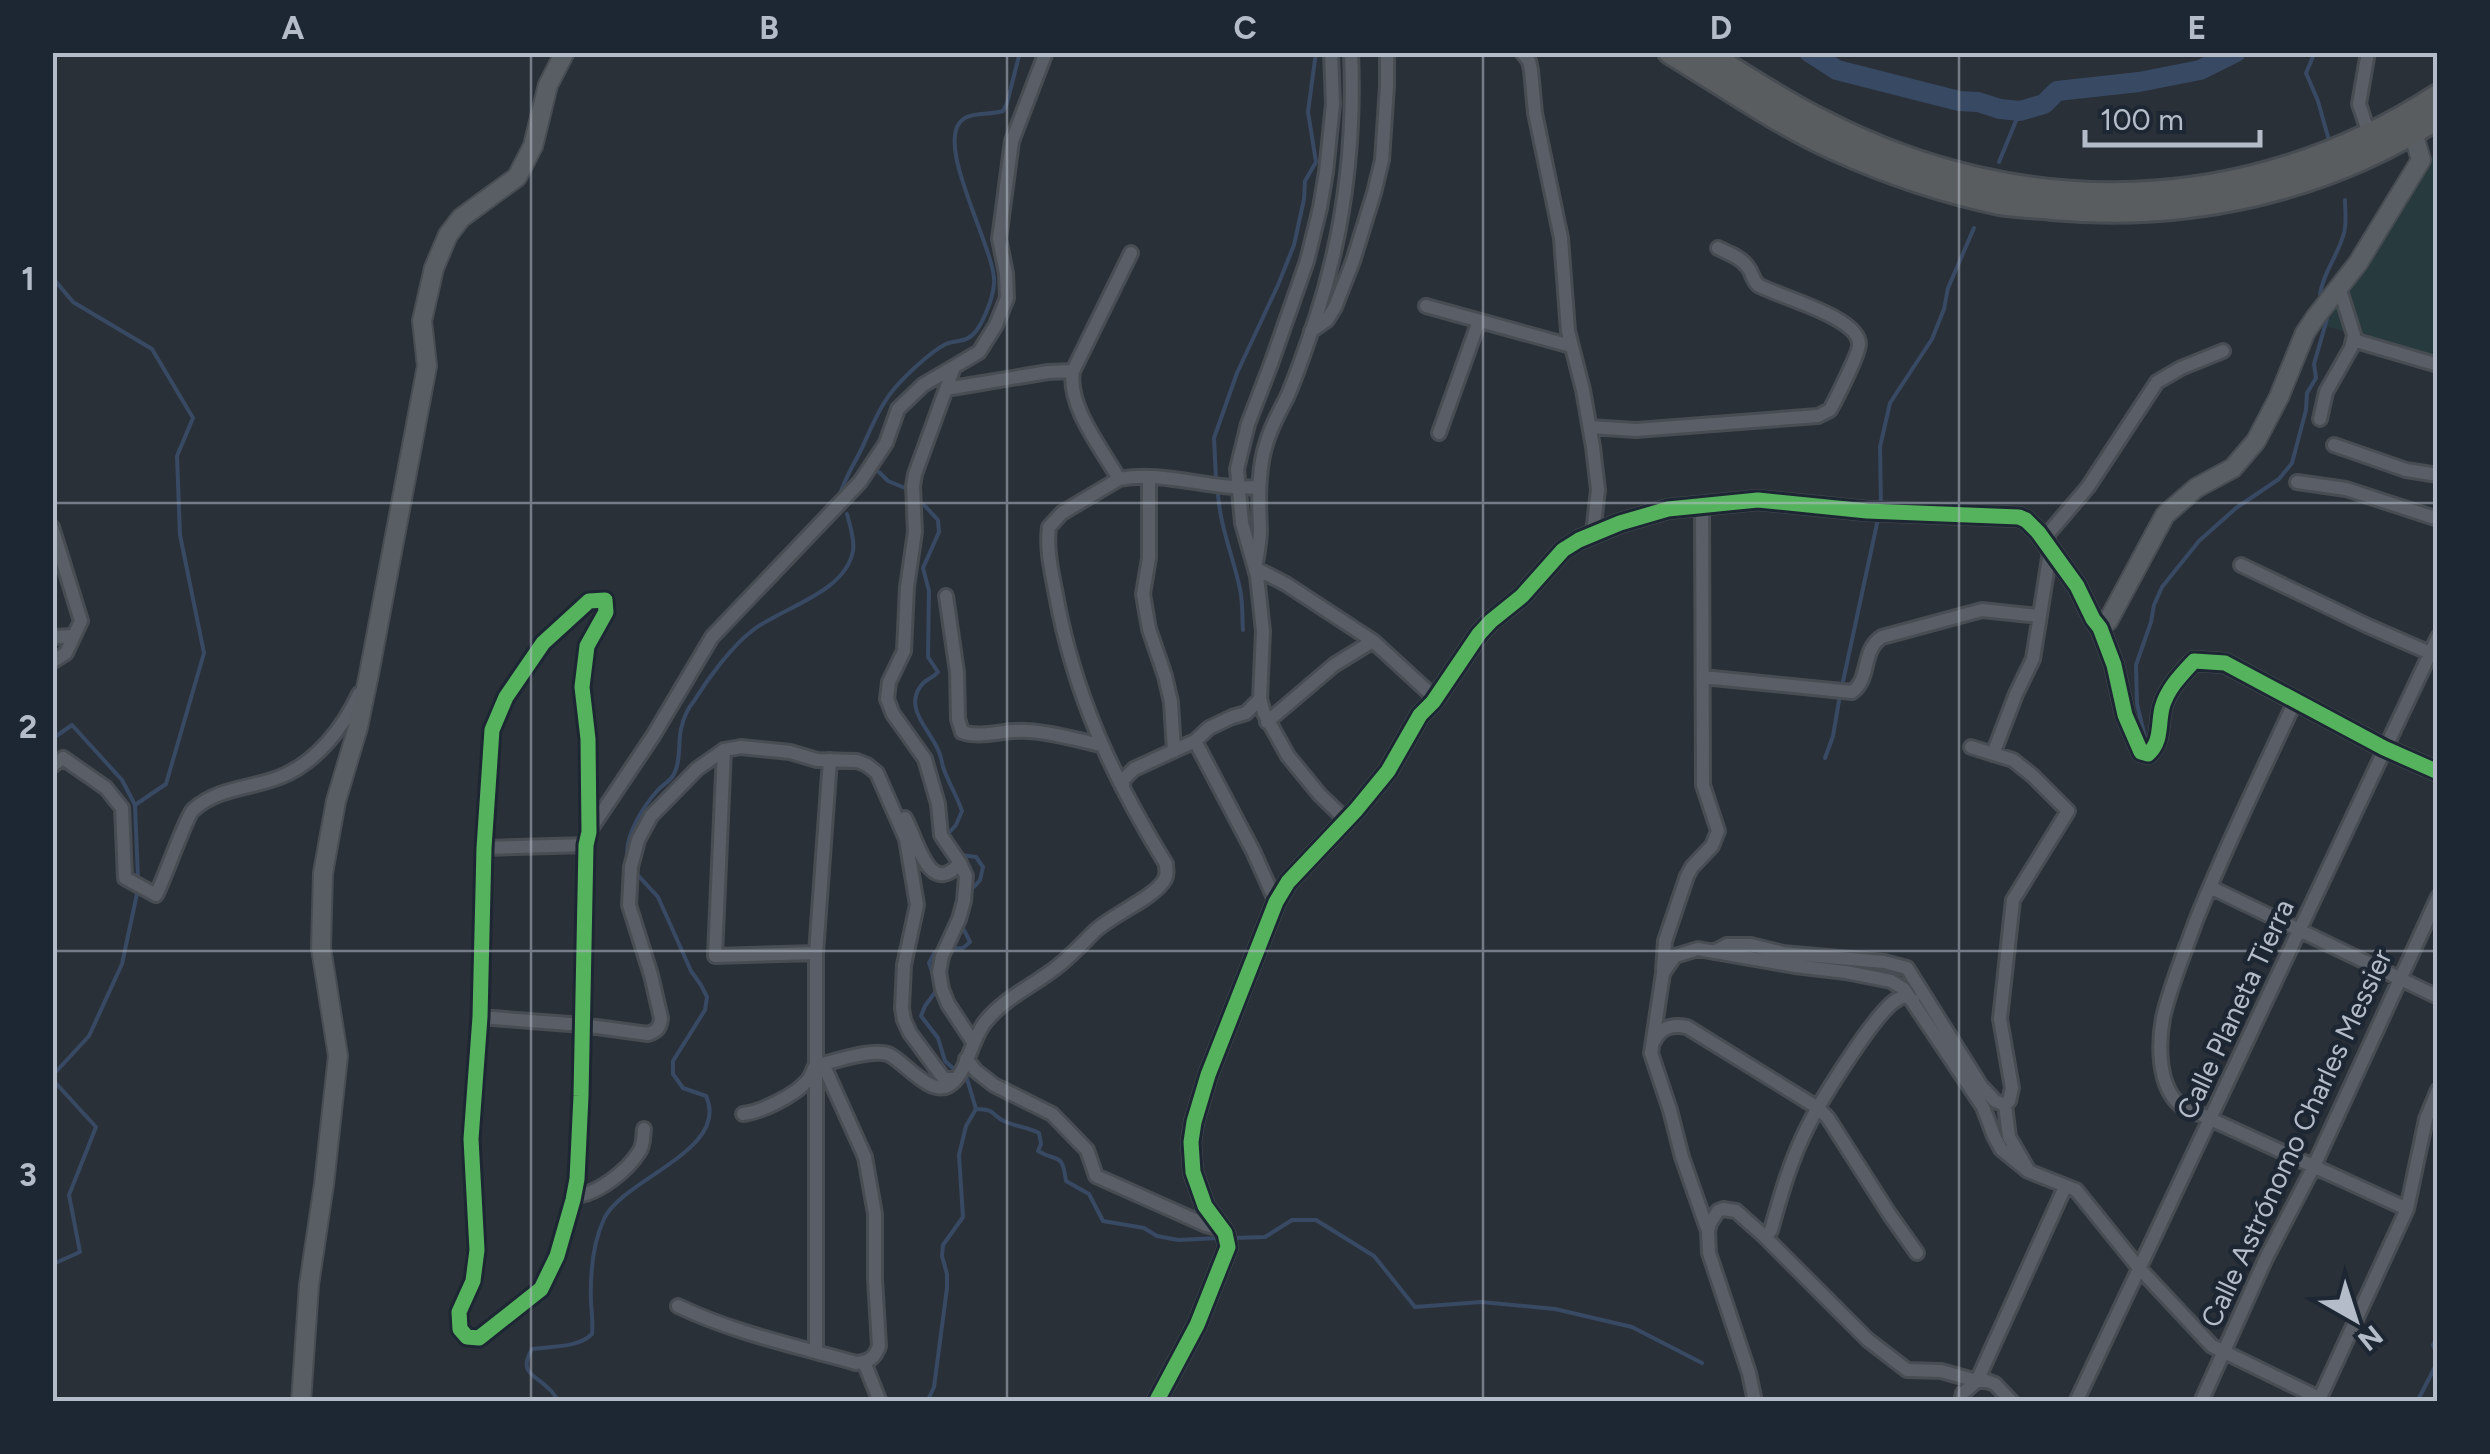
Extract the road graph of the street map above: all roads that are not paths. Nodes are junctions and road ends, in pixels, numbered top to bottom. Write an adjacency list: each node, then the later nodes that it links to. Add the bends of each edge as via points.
1 (565, 52): 53 (street, via 517,177 460,218 434,268 422,321 427,366)
2 (1046, 52): 24 (street, via 1012,142 999,239 1007,298 979,352)
3 (1331, 52): 36 (street, via 1333,104 1320,208 1248,424)
4 (1352, 52): 19 (street, via 1344,204)
5 (1387, 52): 19 (street, via 1374,193 1334,306)
6 (1522, 52): 21 (street, via 1531,70 1560,238)
7 (1670, 52): 12 (highway, via 1834,148 1938,188 2003,204 2087,211 2209,203 2321,176)
8 (1705, 52): 13 (highway, via 1872,144 2000,185 2057,193 2206,186 2281,170)
9 (2368, 52): 13 (street, via 2359,104)
10 (2438, 96): 13 (highway)
11 (2438, 118): 12 (highway)
12 (2412, 132): 16 (street, via 2421,160)
13 (2369, 134)
14 (1718, 248): 28 (street, via 1748,266 1758,286 1828,314 1857,336 1860,349 1830,410 1650,429)
15 (1130, 252): 25 (street)
16 (2339, 287): 20 (street); 46 (street, via 2305,334 2256,441 2233,468 2165,515)
17 (1426, 306): 18 (street)
18 (1478, 321): 21 (street); 29 (street)
19 (1311, 331): 35 (street, via 1270,430)
20 (2353, 340): 23 (street); 27 (street)
21 (1571, 346): 28 (street)
22 (2223, 351): 41 (street, via 2157,382 2088,488 2048,534)
23 (2438, 365)
24 (954, 366): 26 (street); 72 (street, via 898,409 886,443 860,482 712,638)
25 (1074, 371): 26 (street); 33 (street, via 1075,402)
26 (946, 388): 74 (street, via 915,474 904,652 887,699 925,759 941,835)
27 (2320, 419)
28 (1590, 428): 40 (street, via 1598,490)
29 (1439, 433)
30 (2334, 445): 31 (street)
31 (2438, 476)
32 (1149, 478): 33 (street); 36 (street); 64 (street, via 1143,594 1171,702)
33 (1119, 479): 60 (street, via 1054,520 1048,537 1069,659)
34 (2297, 482): 38 (street, via 2346,489)
35 (1259, 487): 36 (street); 43 (street)
36 (1239, 489): 43 (street)
37 (1702, 505): 40 (street, via 1648,514); 41 (street, via 1758,500 2019,517); 54 (street)
38 (2438, 518)
39 (52, 527): 47 (street, via 81,621)
40 (1593, 534): 55 (street, via 1563,550 1491,621)
41 (2050, 552): 45 (street); 46 (street)
42 (2241, 564): 51 (street)
43 (1256, 568): 50 (street); 56 (street, via 1263,631)
44 (946, 596): 60 (street, via 962,732 1030,731)
45 (2038, 616): 54 (street, via 1982,610 1882,637 1852,692); 65 (street, via 2033,659)
46 (2100, 628): 57 (street, via 2141,752 2154,750 2168,694 2194,661 2225,663)
47 (74, 636): 49 (street); 52 (street)
48 (2438, 637): 51 (street, Calle Planeta Tierra)
49 (52, 638)
50 (1373, 640): 55 (street); 58 (street)
51 (2430, 653): 62 (street, Calle Planeta Tierra)
52 (52, 662)
53 (369, 674): 67 (street, via 312,760 281,777 226,790 190,812 156,895 125,878 122,808 106,788 62,758); 116 (street, via 323,873 321,948 338,1056)
54 (1703, 677): 82 (street, via 1703,786 1718,831 1687,876 1665,941)
55 (1435, 698): 71 (street, via 1388,771)
56 (1260, 699): 58 (street); 59 (street)
57 (2296, 699): 62 (street); 75 (street)
58 (1268, 722): 71 (street, via 1288,756)
59 (1195, 741): 64 (street); 77 (street)
60 (1101, 745): 69 (street)
61 (1972, 747): 65 (street)
62 (2384, 748): 68 (street); 78 (street, Calle Planeta Tierra)
63 (724, 750): 66 (street); 80 (street, via 716,956); 88 (street, via 652,816 631,867 629,905 661,1025 648,1034)
64 (1174, 751): 69 (street, via 1127,774)
65 (1993, 754): 95 (street, via 2013,760 2068,811 2013,900 2000,1020 2012,1082)
66 (830, 760): 70 (street, via 867,765); 80 (street)
67 (52, 766)
68 (2438, 772)
69 (1123, 788): 89 (street, via 1166,864 1164,882 996,1009)
70 (891, 801): 74 (street, via 926,864 942,876); 93 (street, via 906,838 916,905 904,965 904,1020 944,1079)
71 (1346, 820): 77 (street)
72 (587, 839): 73 (street); 73 (street, via 582,687 605,600 589,601 544,642 506,697 492,730); 88 (street)
73 (484, 848): 87 (street)
74 (960, 863): 89 (street, via 967,887 940,972 948,1004)
75 (2210, 887): 78 (street); 98 (street, via 2163,1019 2162,1071 2172,1098)
76 (2438, 897): 83 (street, Calle Astrónomo Charles Messier)
77 (1276, 902): 105 (street, via 1194,1122 1193,1172)
78 (2300, 930): 83 (street); 98 (street, Calle Planeta Tierra)
79 (1714, 952): 81 (street, via 1750,946); 82 (street, via 1674,956); 84 (street)
80 (816, 953): 92 (street)
81 (1876, 962): 84 (street); 95 (street, via 1906,968 1980,1086)
82 (1663, 973): 90 (street)
83 (2399, 979): 85 (street); 100 (street, Calle Astrónomo Charles Messier)
84 (1891, 980): 86 (street)
85 (2438, 998)
86 (1913, 1000): 96 (street, via 1898,998 1889,1006); 101 (street, via 1983,1107 2001,1149)
87 (480, 1017): 88 (street); 103 (street, via 471,1140 476,1250 473,1280 459,1312 467,1337 480,1338 540,1289)
88 (582, 1026): 103 (street)
89 (973, 1042): 91 (street)
90 (1652, 1043): 96 (street, via 1662,1030 1687,1027); 106 (street)
91 (966, 1058): 93 (street); 105 (street, via 994,1084 1052,1114 1087,1150 1096,1176)
92 (819, 1065): 93 (street, via 880,1052 938,1088); 97 (street, via 777,1103); 111 (street); 113 (street, via 865,1158 875,1214 879,1346)
93 (956, 1079)
94 (2438, 1090): 104 (street)
95 (2005, 1105): 101 (street, via 2009,1137)
96 (1818, 1108): 107 (street, via 1793,1159 1772,1230); 108 (street)
97 (742, 1114)
98 (2210, 1120): 100 (street); 109 (street, Calle Planeta Tierra)
99 (644, 1128): 103 (street, via 642,1149 626,1166 602,1186)
100 (2314, 1166): 104 (street); 112 (street, Calle Astrónomo Charles Messier)
101 (2028, 1171): 102 (street)
102 (2065, 1186): 109 (street, via 2085,1199); 114 (street)
103 (574, 1196)
104 (2408, 1208): 115 (street)
105 (1222, 1229): 118 (street, via 1225,1254)
106 (1708, 1231): 107 (street, via 1713,1216 1730,1209); 119 (street)
107 (1763, 1235): 114 (street, via 1907,1370)
108 (1917, 1253)
109 (2139, 1268): 112 (street, via 2200,1336); 122 (street, Calle Planeta Tierra)
110 (678, 1306): 111 (street)
111 (816, 1351): 113 (street)
112 (2224, 1352): 115 (street); 123 (street, Calle Astrónomo Charles Messier)
113 (864, 1362): 117 (street)
114 (1977, 1381): 120 (street); 121 (street, via 1994,1384)
115 (2318, 1400)
116 (301, 1402)
117 (880, 1402)
118 (1156, 1402)
119 (1754, 1402)
120 (1961, 1402)
121 (2012, 1402)
122 (2076, 1402)
123 (2201, 1402)

